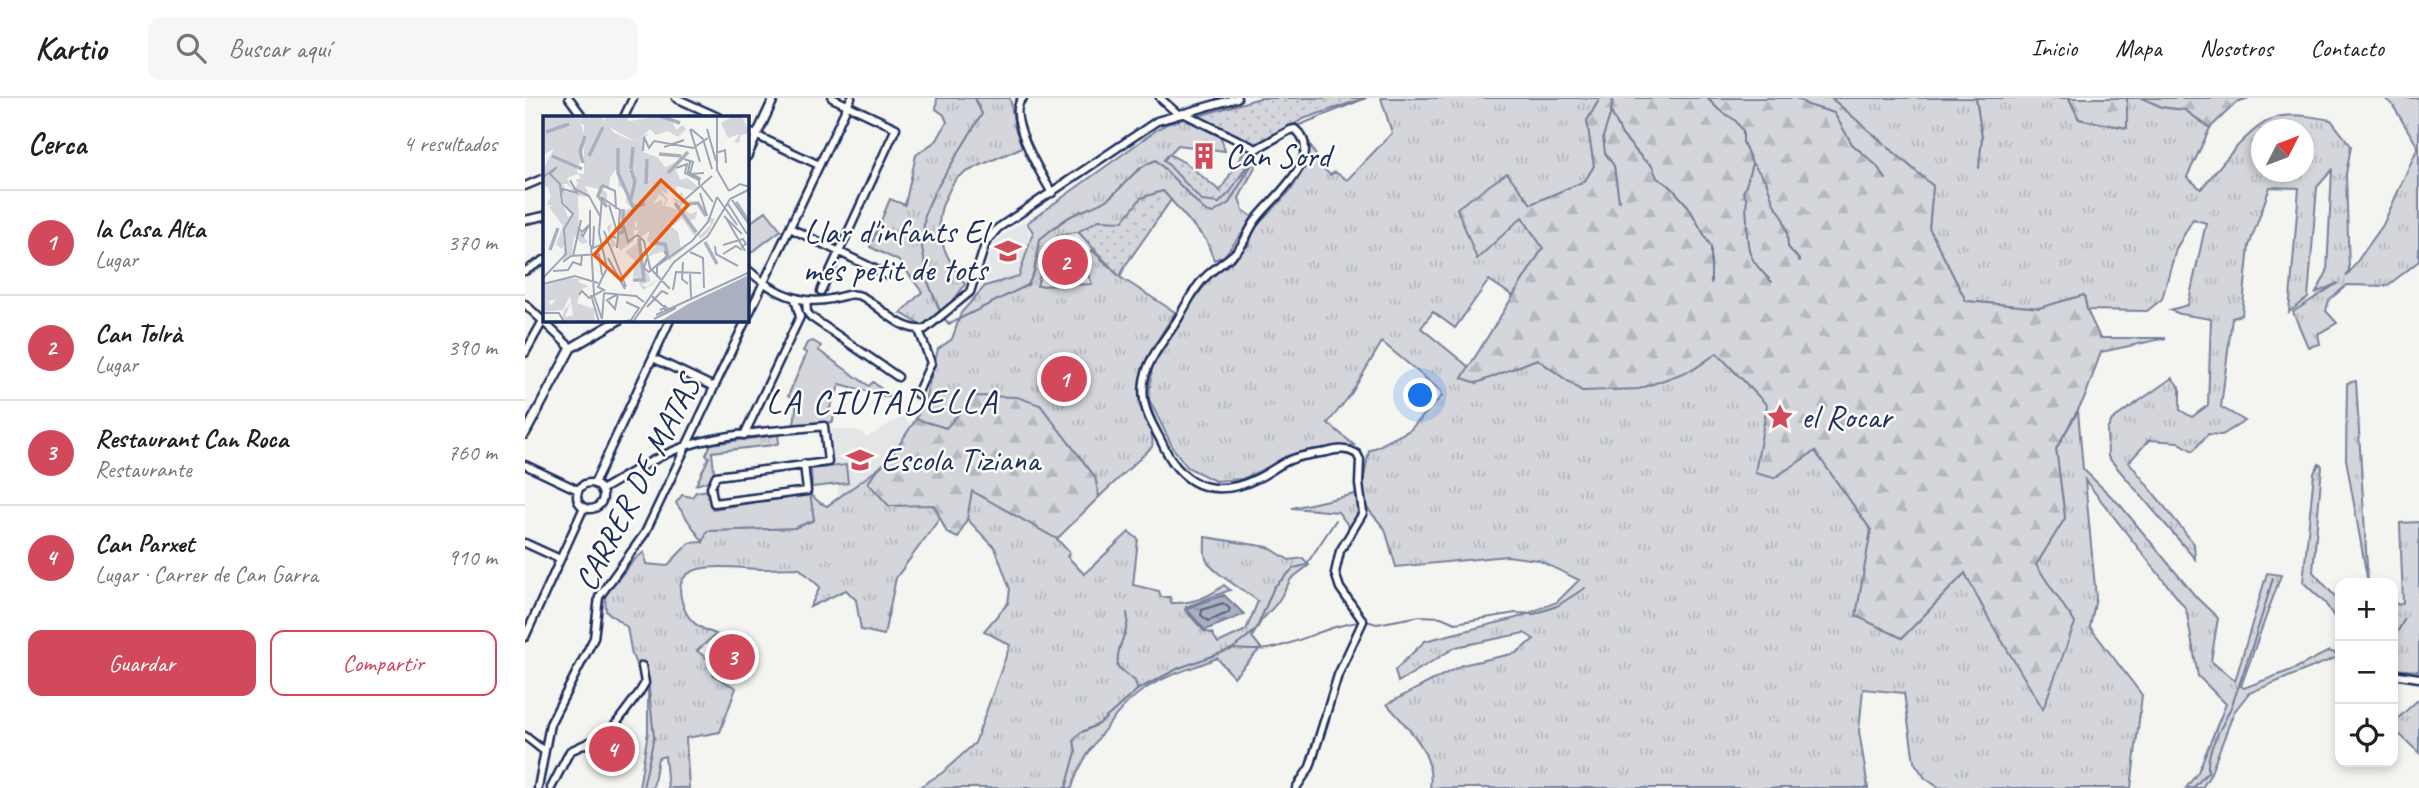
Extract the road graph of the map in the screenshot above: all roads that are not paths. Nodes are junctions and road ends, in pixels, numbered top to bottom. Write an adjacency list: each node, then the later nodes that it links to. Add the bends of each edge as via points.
1 (569, 98): 16 (street)
2 (633, 98): 17 (street)
3 (676, 98): 13 (street)
4 (701, 98): 13 (street)
5 (774, 98): 20 (street)
6 (832, 98): 12 (street)
7 (852, 98): 12 (street, CARRER DE MATAS)
8 (1023, 98): 25 (street, via 1017,109 1023,132)
9 (1160, 98): 15 (street)
10 (1237, 98): 14 (street)
11 (1199, 99): 14 (street)
12 (848, 106): 22 (street, CARRER DE MATAS); 29 (street, via 896,128)
13 (696, 107): 18 (street)
14 (1196, 110): 15 (street)
15 (1181, 113): 25 (street, via 1157,121); 73 (street, via 1256,149 1295,129 1305,145 1288,186 1256,219 1240,249 1199,284 1147,365 1144,404 1169,457 1189,479 1220,489 1248,482 1300,457 1344,449 1360,460 1363,513 1340,551 1335,573 1363,618 1363,626 1338,675 1310,767)
16 (582, 116)
17 (624, 116)
18 (716, 116)
19 (749, 132): 20 (street)
20 (757, 135): 21 (street); 22 (street)
21 (749, 152)
22 (819, 165): 28 (street, CARRER DE MATAS)
23 (543, 178): 24 (street)
24 (525, 186)
25 (1052, 193): 47 (street, via 998,228 986,242 970,292 929,327)
26 (543, 216): 27 (street)
27 (525, 220)
28 (790, 228): 29 (street); 34 (street, CARRER DE MATAS)
29 (838, 251): 33 (street); 35 (street)
30 (543, 261): 31 (street)
31 (525, 271)
32 (749, 271): 34 (street)
33 (889, 276)
34 (764, 284): 36 (street); 40 (street, CARRER DE MATAS)
35 (821, 290)
36 (795, 299): 37 (street); 39 (street)
37 (806, 300): 39 (street); 41 (street); 47 (street, via 858,295 901,324)
38 (525, 304): 42 (street)
39 (799, 313): 41 (street); 55 (street)
40 (749, 315)
41 (809, 315): 51 (street)
42 (543, 320): 49 (street)
43 (545, 322): 48 (street)
44 (616, 322): 48 (street)
45 (669, 322): 50 (street)
46 (746, 322): 52 (street, CARRER DE MATAS)
47 (919, 330): 53 (street, via 931,363)
48 (571, 348): 54 (street)
49 (525, 353)
50 (653, 358): 52 (street); 59 (street)
51 (898, 377)
52 (714, 387): 56 (street, CARRER DE MATAS)
53 (917, 394)
54 (525, 434)
55 (744, 435): 56 (street); 57 (street, via 824,426 828,462)
56 (687, 446): 61 (street); 70 (street, CARRER DE MATAS, via 645,533 599,597 594,638 550,724)
57 (804, 464): 57 (street, via 807,491 714,503 716,476)
58 (525, 465): 60 (street)
59 (594, 484): 60 (street); 61 (street)
60 (578, 490): 62 (street)
61 (601, 490): 62 (street, via 599,505)
62 (584, 507): 64 (street)
63 (525, 542): 64 (street)
64 (560, 559): 65 (street)
65 (525, 636)
66 (642, 666): 72 (street, via 645,683 633,702 609,733 570,751)
67 (2398, 675): 68 (street)
68 (2419, 678)
69 (525, 736): 70 (street)
70 (544, 751): 71 (street, CARRER DE MATAS)
71 (538, 788)
72 (551, 788)
73 (1296, 788)

